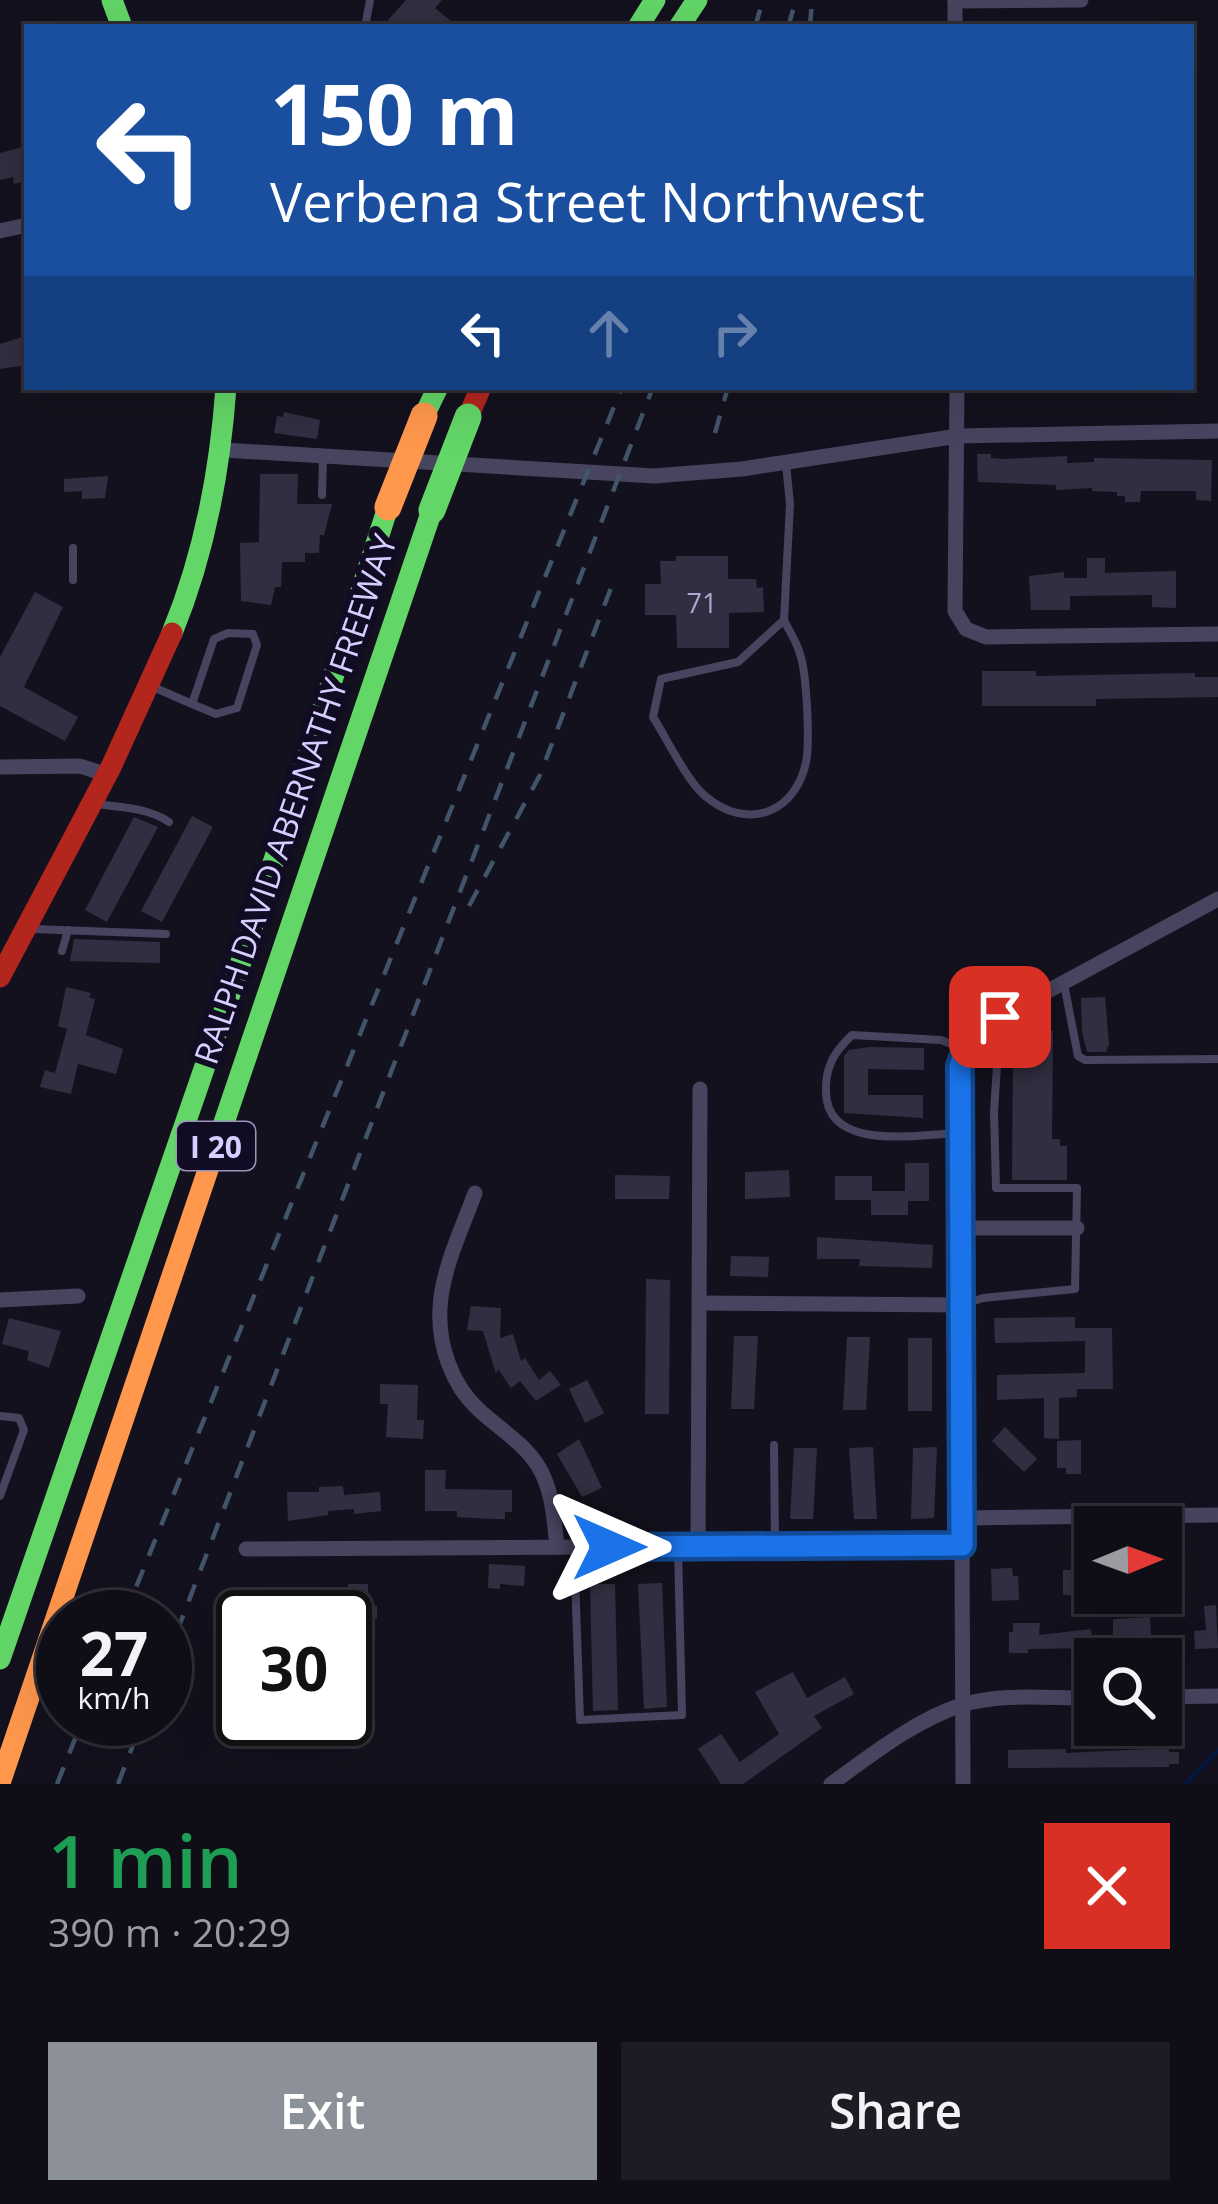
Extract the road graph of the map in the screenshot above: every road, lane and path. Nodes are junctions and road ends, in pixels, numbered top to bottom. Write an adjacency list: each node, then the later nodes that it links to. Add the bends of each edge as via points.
1 (955, 0): 2 (street)
2 (1081, 0)
3 (226, 390): 9 (main road)
4 (437, 390): 53 (main road, RALPH DAVID ABERNATHY FREEWAY / I 20, bridge, via 388,507)
5 (481, 390): 58 (main road, RALPH DAVID ABERNATHY FREEWAY / I 20, bridge, via 432,510)
6 (957, 390): 8 (street)
7 (1218, 431): 8 (street)
8 (958, 436): 11 (street); 16 (street, via 955,611 967,629 986,637)
9 (224, 450): 10 (street); 17 (main road, via 199,556)
10 (323, 456): 11 (street, via 654,476); 12 (lane)
11 (786, 462): 15 (lane)
12 (322, 495)
13 (73, 548): 14 (lane)
14 (73, 580)
15 (784, 620): 15 (lane, via 738,662 661,679 653,717 703,795 739,815 780,806 807,757 802,656)
16 (1218, 634)
17 (149, 685): 18 (lane); 20 (main road)
18 (192, 704): 18 (lane, via 214,639 253,634 257,644 237,708 216,714)
19 (0, 767): 20 (street, via 80,766)
20 (107, 775): 21 (main road)
21 (92, 803): 22 (lane); 24 (main road)
22 (169, 823)
23 (1218, 899): 29 (street)
24 (25, 928): 25 (lane); 28 (main road)
25 (68, 930): 26 (lane); 27 (lane)
26 (166, 934)
27 (62, 951)
28 (0, 977)
29 (1064, 982): 30 (street); 32 (lane, via 1084,1060)
30 (1000, 1017): 31 (street); 37 (lane, via 996,1188 1077,1188)
31 (965, 1049): 34 (street); 34 (lane, via 941,1040 852,1036 830,1059 825,1090 828,1113 857,1133)
32 (1218, 1059)
33 (700, 1089): 40 (street)
34 (960, 1133): 36 (street)
35 (475, 1193): 51 (street, via 440,1305 442,1342 474,1406 539,1468)
36 (960, 1228): 37 (street); 41 (street)
37 (1077, 1228): 41 (lane, via 1075,1289)
38 (77, 1296): 39 (street)
39 (0, 1300)
40 (699, 1303): 41 (street); 49 (street)
41 (961, 1305): 46 (street)
42 (0, 1416): 44 (lane, via 19,1418 24,1430)
43 (774, 1445): 50 (lane)
44 (0, 1496)
45 (1218, 1515): 46 (street)
46 (962, 1518): 47 (street)
47 (962, 1545): 50 (street); 57 (street)
48 (678, 1546): 49 (street); 51 (street); 51 (lane, via 682,1715 580,1720)
49 (698, 1546): 50 (street)
50 (775, 1546)
51 (566, 1547): 52 (street)
52 (246, 1549)
53 (0, 1660)
54 (1218, 1696): 55 (street)
55 (1182, 1697)
56 (1074, 1698): 57 (street)
57 (963, 1704): 59 (street); 60 (street)
58 (0, 1783)
59 (831, 1784)
60 (963, 1784)

